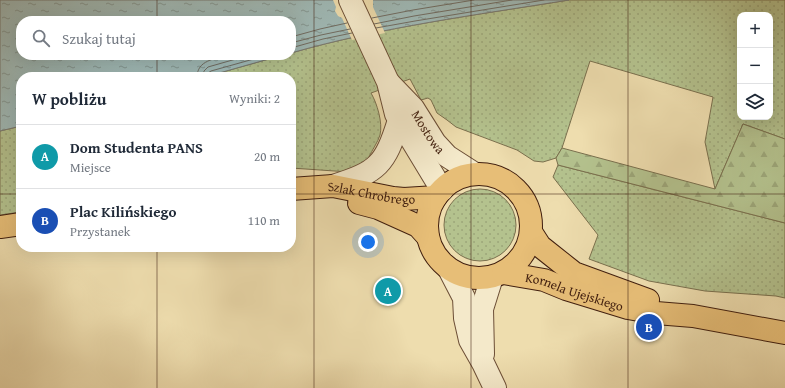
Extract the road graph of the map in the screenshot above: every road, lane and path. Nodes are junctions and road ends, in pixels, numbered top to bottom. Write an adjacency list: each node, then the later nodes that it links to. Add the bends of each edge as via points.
1 (350, 0): 2 (street, Mostowa)
2 (396, 100): 3 (street, Mostowa, via 413,108 446,156); 4 (street, via 392,143 387,154 380,163 362,176); 6 (street, Mostowa)
3 (475, 174): 6 (main road, via 451,182); 9 (main road, via 491,176 506,182 519,192 531,218)
4 (333, 186): 5 (main road, Szlak Chrobrego); 6 (main road, Szlak Chrobrego, via 404,199)
5 (298, 188): 10 (main road, Szlak Chrobrego, via 378,208 418,226)
6 (439, 194): 10 (main road, via 428,216)
7 (16, 225): 8 (main road)
8 (0, 227)
9 (531, 232): 12 (main road, via 519,260); 13 (main road, Kornela Ujejskiego, via 540,246 574,273)
10 (428, 237): 11 (main road, via 436,255)
11 (449, 269): 12 (main road, via 470,277); 15 (street, via 464,298 470,340)
12 (497, 275): 13 (main road, Kornela Ujejskiego, via 544,280 628,308); 15 (street, via 482,309)
13 (693, 316): 14 (main road, Kornela Ujejskiego)
14 (785, 333)
15 (483, 363): 16 (street)
16 (495, 388)

